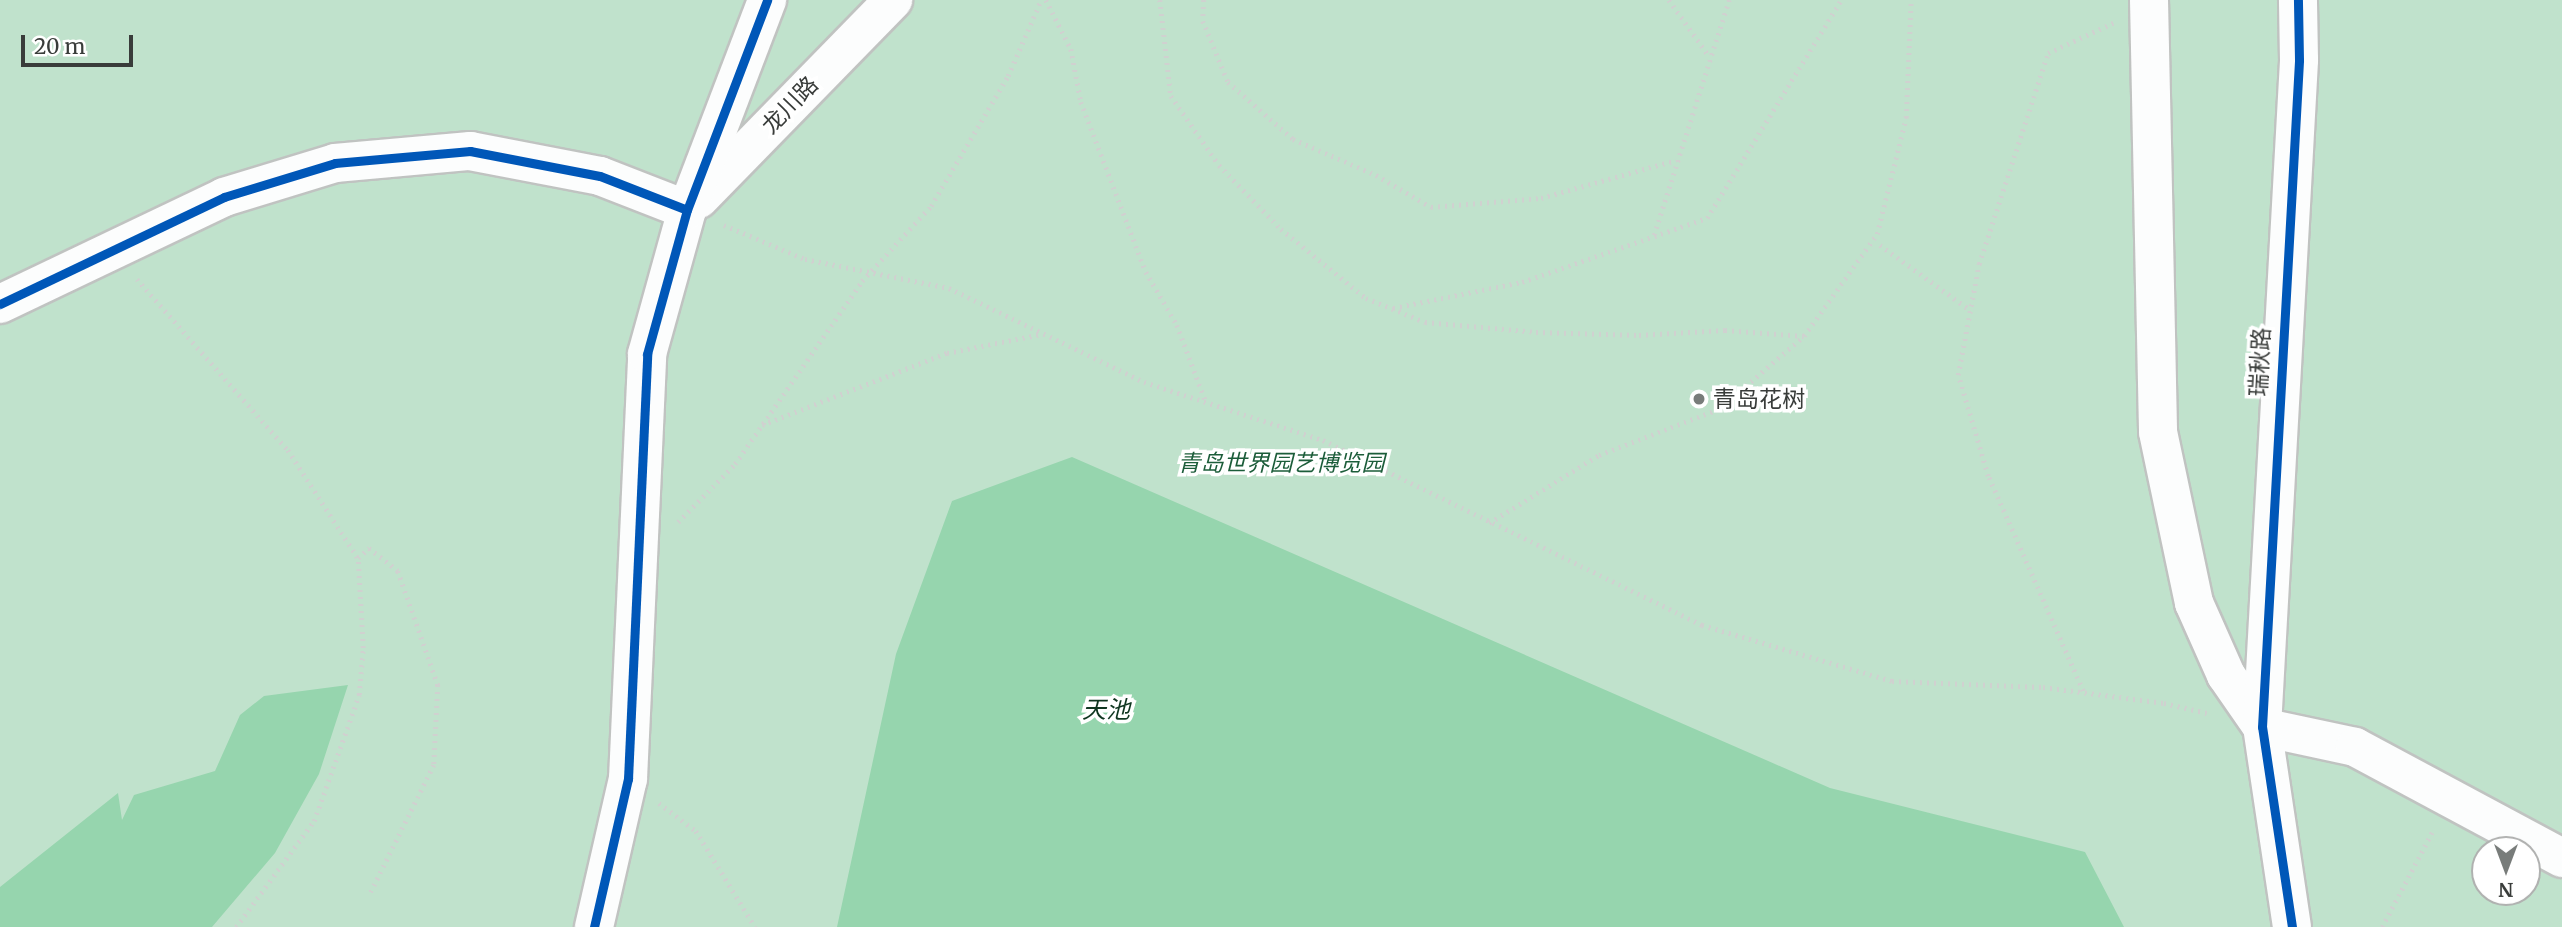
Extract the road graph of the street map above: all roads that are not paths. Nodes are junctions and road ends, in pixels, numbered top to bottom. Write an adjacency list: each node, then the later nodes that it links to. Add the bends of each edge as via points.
1 (767, 0): 5 (street)
2 (893, 0): 5 (street, 龙川路)
3 (2298, 0): 7 (street, 瑞秋路, via 2299,60)
4 (2149, 4): 7 (street, via 2158,432 2194,603 2226,675)
5 (687, 210): 6 (street, via 600,176 470,151 335,163 224,197); 9 (street, via 647,354 628,779)
6 (0, 304)
7 (2262, 727): 8 (street, via 2356,747); 10 (street)
8 (2562, 858)
9 (594, 927)
10 (2292, 927)

